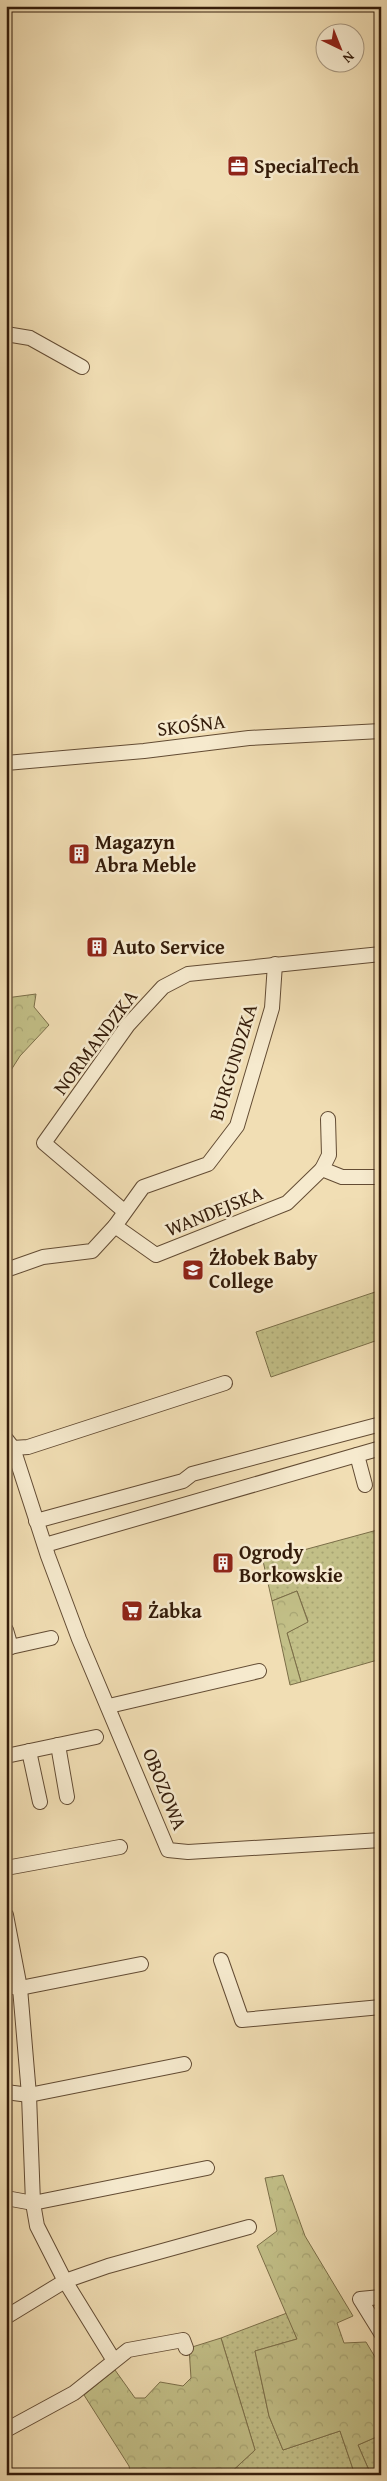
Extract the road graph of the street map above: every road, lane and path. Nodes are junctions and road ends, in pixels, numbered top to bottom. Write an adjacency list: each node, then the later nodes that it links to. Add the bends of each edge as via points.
1 (6, 334): 2 (street, via 30,338)
2 (82, 367)
3 (381, 731): 4 (street, SKOŚNA, via 248,738 144,751)
4 (6, 762)
5 (381, 954): 6 (street, NORMANDZKA)
6 (275, 964): 10 (street, BURGUNDZKA, via 272,1008 237,1126 208,1164 143,1187); 10 (street, NORMANDZKA, via 188,974 163,987 128,1025 44,1143)
7 (328, 1119): 8 (street, WANDEJSKA, via 329,1155)
8 (322, 1169): 9 (street, via 342,1176); 11 (street, WANDEJSKA, via 287,1203 156,1255)
9 (381, 1178)
10 (124, 1211): 11 (street, BURGUNDZKA)
11 (115, 1226): 12 (street, BURGUNDZKA, via 89,1252 48,1256)
12 (6, 1270)
13 (225, 1383): 15 (street, via 28,1448)
14 (381, 1424): 19 (street, via 192,1474 183,1481)
15 (10, 1444): 19 (street, OBOZOWA)
16 (381, 1448): 17 (street)
17 (357, 1455): 18 (street); 20 (street)
18 (365, 1485)
19 (36, 1521): 20 (street, OBOZOWA)
20 (44, 1545): 25 (street, OBOZOWA, via 79,1639)
21 (6, 1630): 23 (street)
22 (50, 1638): 23 (street)
23 (9, 1648)
24 (259, 1671): 25 (street)
25 (109, 1706): 32 (street, OBOZOWA, via 168,1850 188,1852)
26 (96, 1737): 27 (street)
27 (58, 1745): 28 (street); 30 (street)
28 (29, 1751): 29 (street); 31 (street)
29 (6, 1756)
30 (67, 1797)
31 (40, 1802)
32 (381, 1840)
33 (120, 1847): 34 (street)
34 (6, 1868)
35 (6, 1914): 38 (street)
36 (221, 1960): 39 (street, via 242,2020)
37 (141, 1964): 38 (street)
38 (13, 1987): 42 (street)
39 (381, 2007)
40 (184, 2064): 42 (street)
41 (6, 2092): 42 (street)
42 (29, 2096): 45 (street)
43 (207, 2168): 45 (street)
44 (6, 2198): 45 (street)
45 (33, 2203): 47 (street, via 37,2226)
46 (250, 2227): 47 (street)
47 (65, 2281): 49 (street); 52 (street)
48 (381, 2297): 50 (street, via 360,2299)
49 (6, 2317)
50 (381, 2333)
51 (186, 2348): 52 (street, via 183,2340 128,2350)
52 (113, 2359): 53 (street, via 74,2393)
53 (6, 2430)

